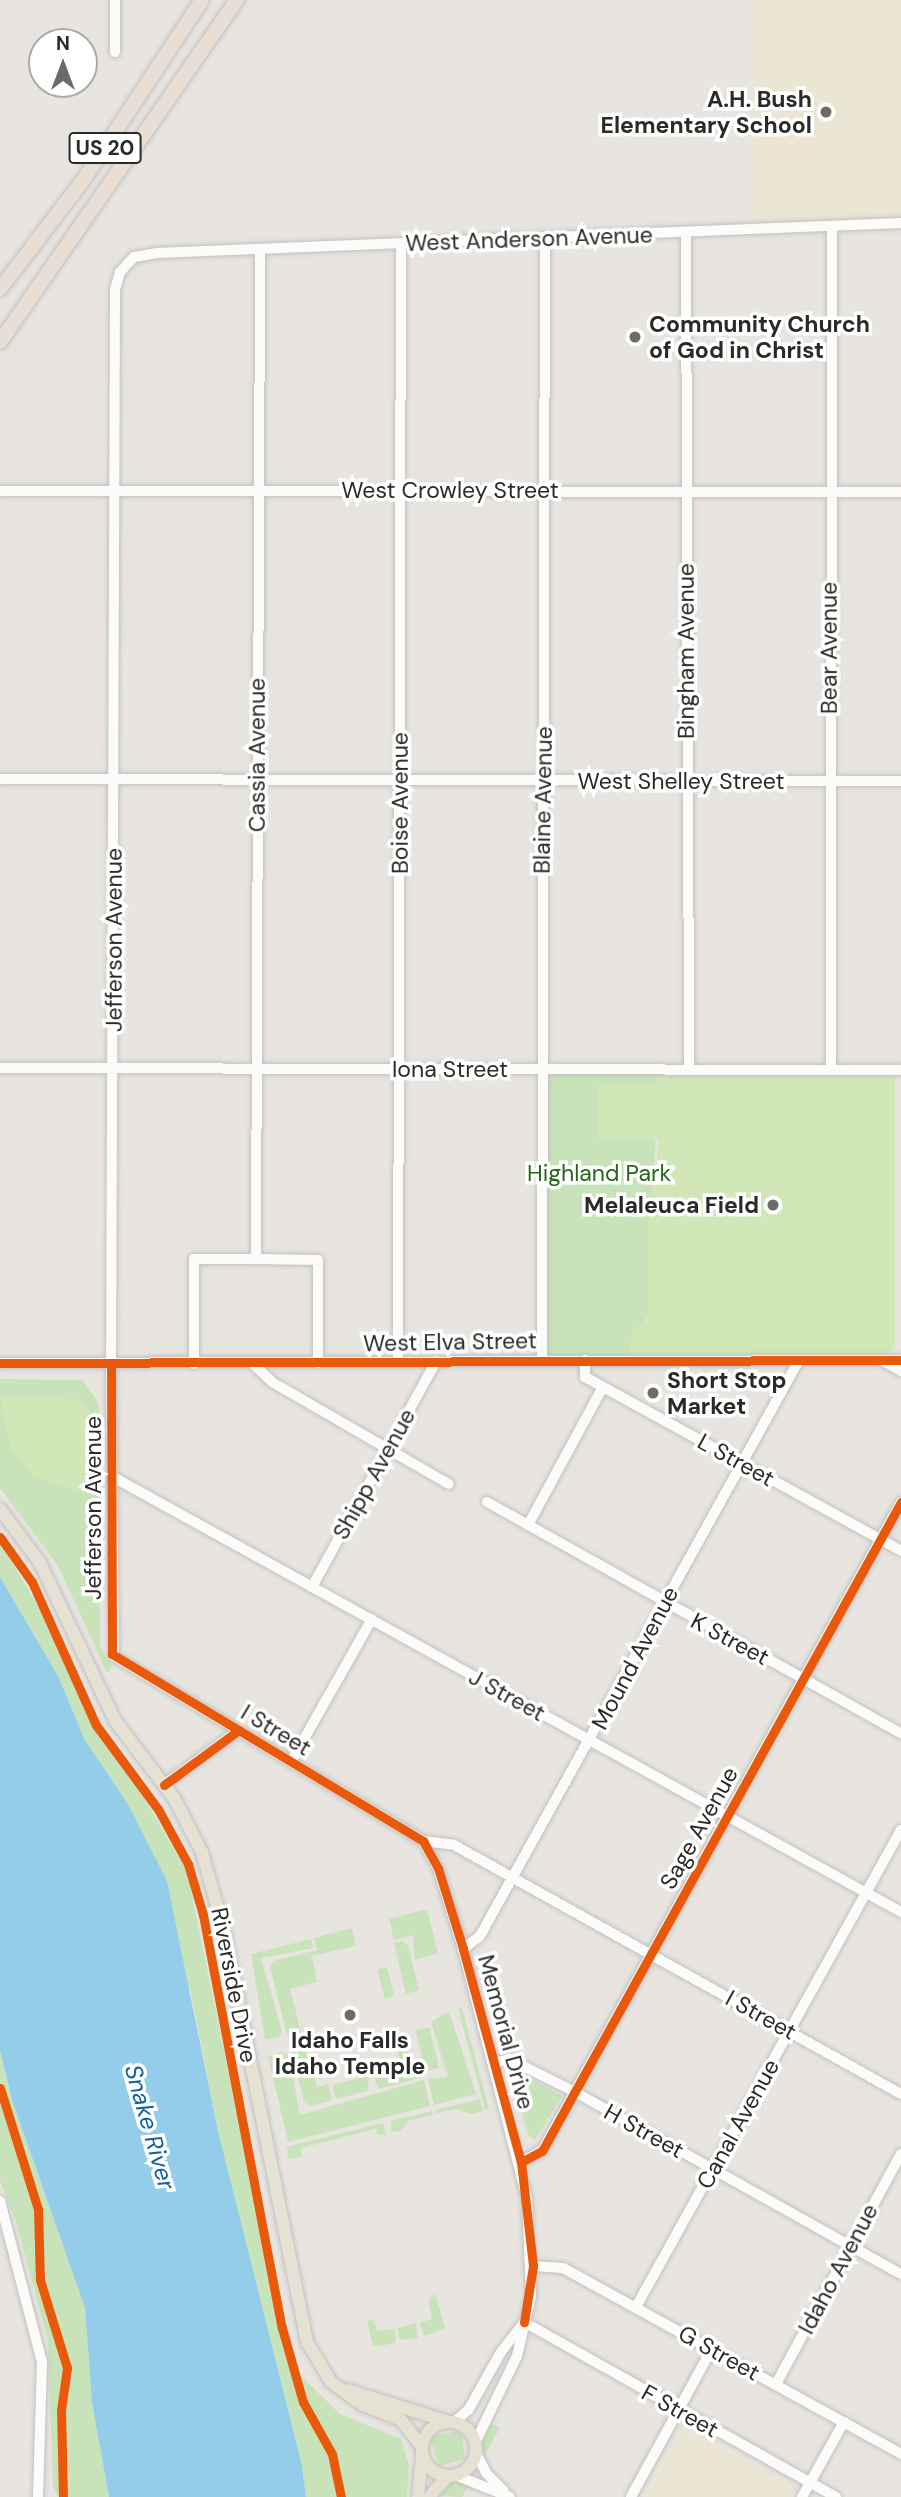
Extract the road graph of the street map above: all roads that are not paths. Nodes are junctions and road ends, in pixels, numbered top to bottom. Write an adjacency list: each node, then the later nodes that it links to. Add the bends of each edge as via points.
1 (115, 0): 8 (street)
2 (193, 0): 7 (highway)
3 (202, 0): 7 (highway, US 20)
4 (237, 0): 6 (highway, US 20)
5 (243, 0): 6 (highway)
6 (213, 37): 16 (highway, US 20)
7 (169, 51): 17 (highway, US 20, via 84,179)
8 (115, 52)
9 (901, 223): 10 (street, West Anderson Avenue)
10 (832, 226): 11 (street, West Anderson Avenue); 26 (street, Bear Avenue)
11 (686, 232): 12 (street, West Anderson Avenue); 25 (street, Bingham Avenue)
12 (545, 240): 13 (street, West Anderson Avenue); 22 (street, Blaine Avenue)
13 (401, 244): 14 (street, West Anderson Avenue); 24 (street, Boise Avenue)
14 (260, 251): 15 (street, West Anderson Avenue); 21 (street, Cassia Avenue)
15 (157, 253): 20 (street, Jefferson Avenue, via 134,257 120,272 115,289)
16 (35, 286): 18 (highway, US 20); 19 (highway)
17 (0, 289)
18 (0, 327)
19 (0, 342)
20 (114, 490): 21 (street, West Crowley Street); 23 (street, West Crowley Street); 29 (street, Jefferson Avenue)
21 (257, 490): 24 (street, West Crowley Street); 30 (street, Cassia Avenue)
22 (543, 490): 24 (street, West Crowley Street); 25 (street, West Crowley Street); 32 (street, Blaine Avenue)
23 (0, 491)
24 (400, 491): 31 (street, Boise Avenue)
25 (686, 491): 26 (street, West Crowley Street); 33 (street, Bingham Avenue)
26 (829, 491): 27 (street, West Crowley Street); 34 (street, Bear Avenue)
27 (901, 492)
28 (0, 779): 29 (street, West Shelley Street)
29 (115, 779): 30 (street, West Shelley Street); 37 (street, Jefferson Avenue)
30 (257, 779): 31 (street, West Shelley Street); 38 (street, Cassia Avenue)
31 (400, 780): 32 (street, West Shelley Street); 39 (street, Boise Avenue)
32 (543, 780): 33 (street, West Shelley Street); 40 (street, Blaine Avenue)
33 (686, 781): 34 (street, West Shelley Street); 41 (street, Bingham Avenue)
34 (828, 781): 35 (street, West Shelley Street); 42 (street, Bear Avenue)
35 (901, 781)
36 (0, 1068): 37 (street, Iona Street)
37 (113, 1069): 38 (street, Iona Street); 54 (street, Jefferson Avenue)
38 (257, 1069): 39 (street, Iona Street); 44 (street, Cassia Avenue)
39 (399, 1069): 40 (street, Iona Street); 50 (street, Boise Avenue)
40 (542, 1069): 41 (street, Iona Street); 45 (street, Blaine Avenue)
41 (689, 1069): 42 (street, Iona Street)
42 (831, 1070): 43 (street, Iona Street)
43 (901, 1070)
44 (256, 1259): 53 (street, via 318,1260); 55 (street, via 194,1259)
45 (542, 1360): 46 (street, West Elva Street); 51 (street, West Elva Street)
46 (585, 1360): 47 (street, West Elva Street); 58 (street, L Street, via 585,1377)
47 (799, 1360): 48 (street, West Elva Street); 60 (street, Mound Avenue)
48 (881, 1360): 49 (street, West Elva Street); 57 (street)
49 (901, 1360)
50 (398, 1362): 51 (street, West Elva Street); 53 (street, West Elva Street)
51 (436, 1362): 59 (street, Shipp Avenue)
52 (0, 1363): 54 (street, West Elva Street)
53 (318, 1363): 56 (street, West Elva Street)
54 (111, 1364): 55 (street, West Elva Street); 61 (street, Jefferson Avenue)
55 (194, 1364): 56 (street, West Elva Street)
56 (253, 1364): 59 (street, via 272,1382)
57 (901, 1371)
58 (603, 1387): 60 (street, L Street); 66 (street)
59 (389, 1450): 62 (street); 69 (street, Shipp Avenue)
60 (743, 1463): 67 (street, L Street); 70 (street, Mound Avenue)
61 (113, 1477): 69 (street, J Street); 72 (street, Jefferson Avenue)
62 (449, 1484)
63 (487, 1502): 66 (street, K Street)
64 (901, 1502): 67 (street, Sage Avenue)
65 (0, 1509): 78 (main road, Riverside Drive, via 40,1563 116,1722)
66 (528, 1525): 70 (street, K Street)
67 (880, 1540): 68 (street, L Street); 73 (street, Sage Avenue)
68 (901, 1551)
69 (312, 1587): 71 (street, J Street)
70 (664, 1603): 73 (street, K Street); 76 (street, Mound Avenue)
71 (372, 1619): 76 (street, J Street); 77 (street)
72 (112, 1651): 74 (street, I Street, via 119,1660)
73 (803, 1678): 75 (street, K Street); 79 (street, Sage Avenue)
74 (239, 1730): 77 (street, I Street); 78 (street)
75 (901, 1732)
76 (590, 1742): 79 (street, J Street); 82 (street, Mound Avenue)
77 (290, 1762): 81 (street, I Street)
78 (164, 1785): 101 (main road, Riverside Drive, via 202,1852 215,1891 300,2319 307,2342)
79 (727, 1817): 83 (street, J Street); 86 (street, Sage Avenue)
80 (901, 1830): 83 (street, Canal Avenue)
81 (423, 1841): 82 (street, I Street, via 454,1845); 85 (street, Memorial Drive, via 438,1868)
82 (513, 1878): 85 (street, Mound Avenue, via 480,1936); 86 (street, I Street)
83 (866, 1893): 84 (street, J Street); 87 (street, Canal Avenue)
84 (901, 1912)
85 (463, 1949): 88 (street, Memorial Drive)
86 (651, 1954): 87 (street, I Street); 89 (street, Sage Avenue)
87 (789, 2031): 90 (street, I Street); 93 (street, Canal Avenue)
88 (494, 2063): 89 (street, H Street, via 509,2059); 92 (street, Memorial Drive)
89 (575, 2092): 92 (street, Sage Avenue, via 542,2151); 93 (street, H Street)
90 (901, 2094)
91 (901, 2154): 95 (street, Idaho Avenue)
92 (521, 2162): 96 (street, Memorial Drive)
93 (712, 2169): 95 (street, H Street); 98 (street, Canal Avenue)
94 (0, 2200): 111 (street, via 42,2362)
95 (851, 2247): 97 (street, H Street); 102 (street, Idaho Avenue)
96 (533, 2266): 98 (street, G Street, via 563,2268); 99 (street, Memorial Drive)
97 (901, 2274)
98 (635, 2307): 100 (street, G Street)
99 (524, 2322): 103 (street, F Street); 105 (street, Memorial Drive, via 500,2352 469,2409); 106 (street, Memorial Drive, via 517,2356)
100 (711, 2350): 102 (street, G Street); 103 (street)
101 (331, 2382): 105 (main road); 107 (main road, Riverside Drive, via 363,2405 401,2420)
102 (776, 2384): 104 (street, G Street)
103 (679, 2410): 110 (street, F Street); 115 (street)
104 (844, 2422): 108 (street, G Street); 110 (street)
105 (451, 2423): 106 (main road, via 467,2430); 107 (main road, via 429,2430)
106 (475, 2447): 109 (main road, via 469,2466); 114 (street, via 486,2473)
107 (422, 2450): 109 (main road, via 433,2471); 112 (main road)
108 (901, 2454)
109 (451, 2476): 113 (main road); 114 (street)
110 (811, 2483): 116 (street); 117 (street, F Street)
111 (41, 2495)
112 (418, 2497)
113 (429, 2497)
114 (510, 2497)
115 (631, 2497)
116 (803, 2497)
117 (836, 2497)

